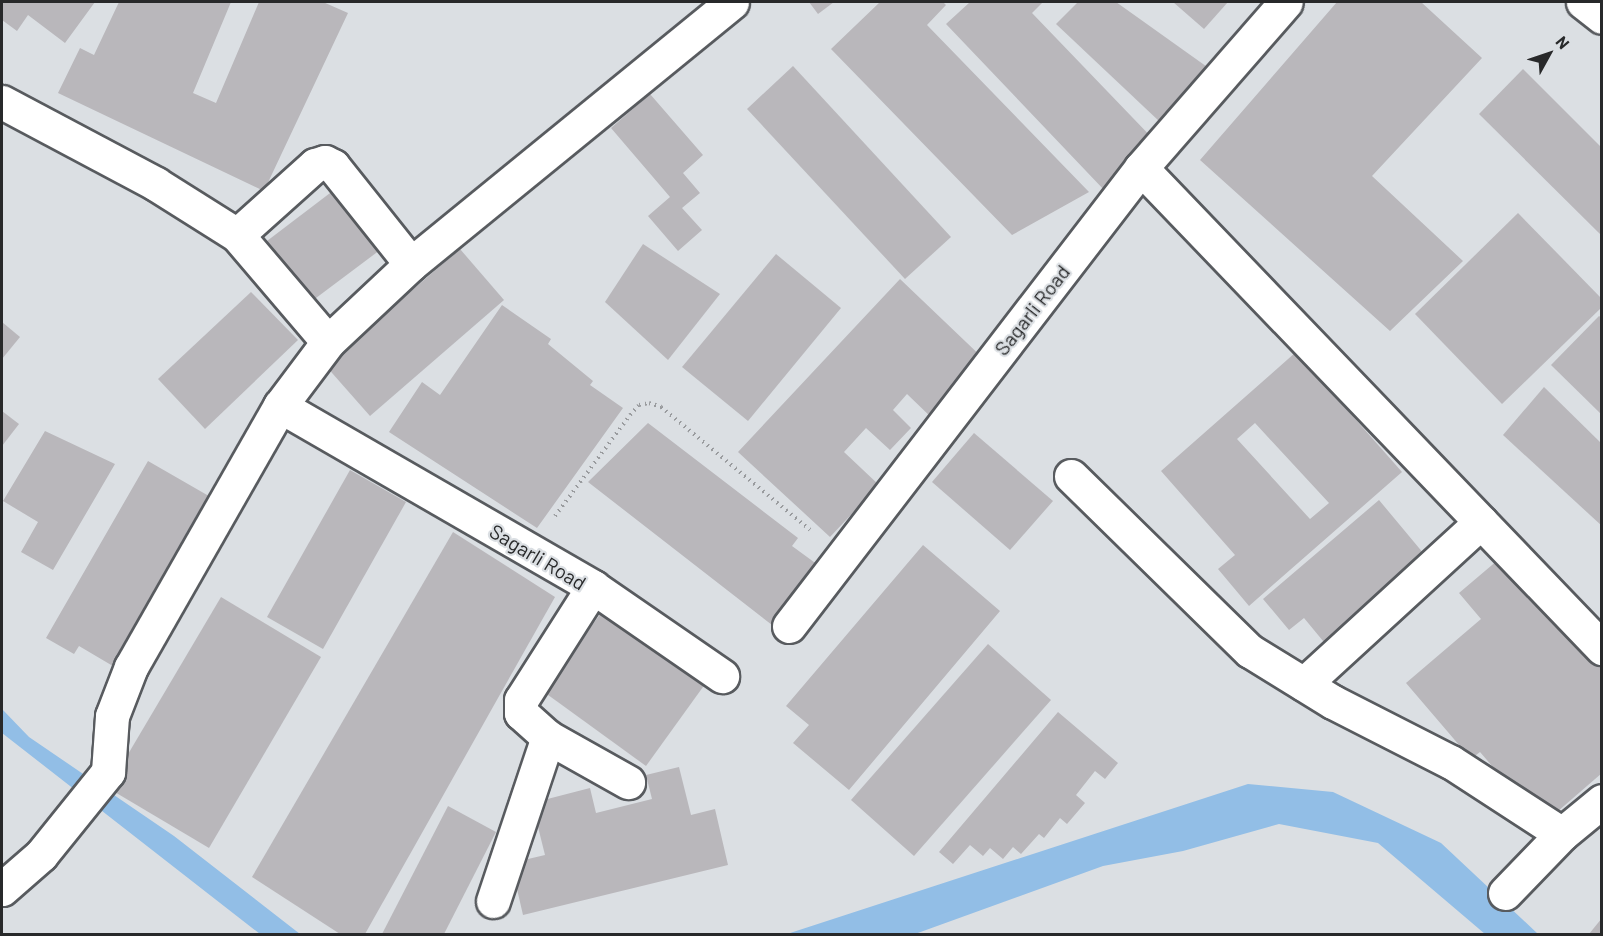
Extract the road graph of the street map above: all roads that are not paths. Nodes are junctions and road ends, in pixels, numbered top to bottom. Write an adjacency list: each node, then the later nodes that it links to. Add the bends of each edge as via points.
1 (732, 2): 8 (street)
2 (1286, 2): 6 (street, Sagarli Road)
3 (1583, 2): 4 (street)
4 (1602, 17)
5 (2, 102): 7 (street, via 156,184)
6 (1142, 168): 12 (street); 14 (street, Sagarli Road)
7 (237, 234): 8 (street, via 315,165 325,162 333,166); 9 (street)
8 (411, 264): 9 (street)
9 (328, 342): 10 (street)
10 (280, 406): 13 (street, Sagarli Road); 22 (street, via 131,668 112,716 108,772 41,855)
11 (1071, 476): 17 (street, via 1250,651)
12 (1481, 522): 15 (street); 17 (street)
13 (593, 587): 16 (street); 18 (street, Sagarli Road, via 521,700 522,713 529,723)
14 (789, 626)
15 (1602, 648)
16 (722, 676)
17 (1304, 684): 21 (street, via 1451,762)
18 (548, 737): 19 (street, Sagarli Road); 24 (street)
19 (628, 782)
20 (1602, 801): 21 (street)
21 (1562, 834): 23 (street)
22 (2, 889)
23 (1504, 893)
24 (492, 901)

